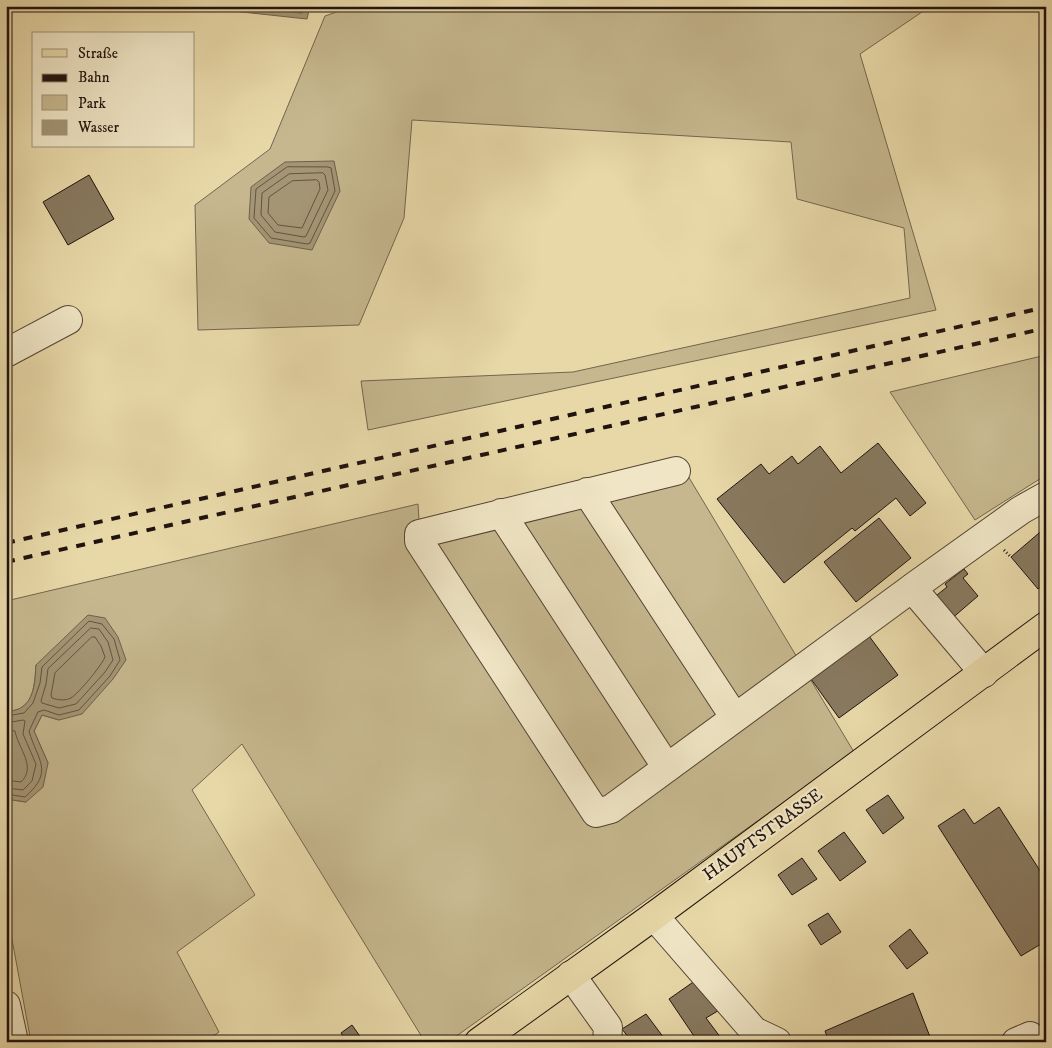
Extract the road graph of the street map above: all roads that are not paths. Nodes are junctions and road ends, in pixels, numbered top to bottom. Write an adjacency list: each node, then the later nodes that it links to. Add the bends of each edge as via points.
1 (68, 320): 2 (street)
2 (6, 353)
3 (676, 472): 4 (street)
4 (587, 492): 6 (street); 10 (street)
5 (1046, 496): 7 (street, via 1021,510)
6 (501, 513): 11 (street); 11 (street, via 419,534 419,540 596,813 611,809)
7 (912, 588): 9 (street); 10 (street)
8 (1046, 626): 9 (main road, HAUPTSTRASSE)
9 (984, 673): 12 (main road, HAUPTSTRASSE)
10 (735, 718): 11 (street)
11 (667, 768)
12 (654, 916): 13 (main road, HAUPTSTRASSE); 18 (street, via 754,1031)
13 (571, 975): 15 (street); 17 (main road, HAUPTSTRASSE)
14 (6, 1005): 16 (street)
15 (611, 1037)
16 (14, 1042)
17 (479, 1042)
18 (777, 1042)

